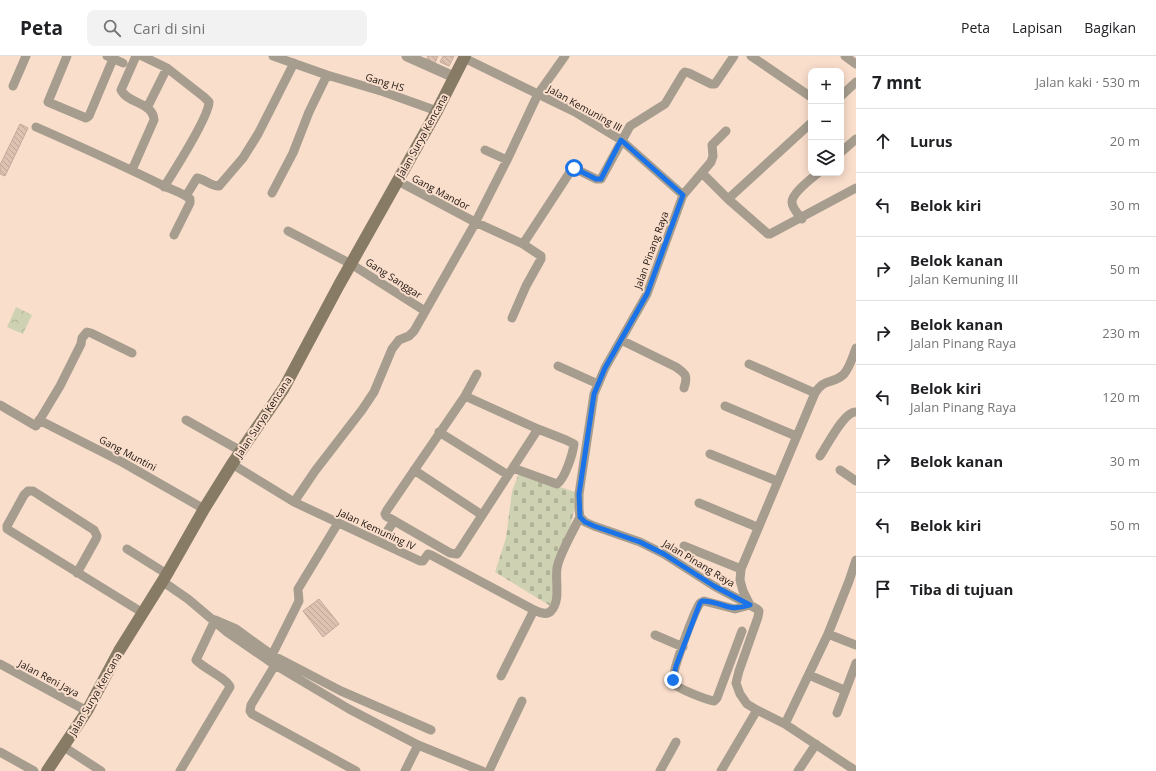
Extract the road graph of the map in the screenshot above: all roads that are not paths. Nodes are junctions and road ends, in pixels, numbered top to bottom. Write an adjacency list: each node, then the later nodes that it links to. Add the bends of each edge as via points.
1 (26, 56): 20 (street)
2 (67, 56): 12 (street, via 48,102 84,118 89,116)
3 (136, 56): 24 (street, via 122,90 127,97)
4 (142, 56): 16 (street)
5 (273, 56): 14 (street, Gang HS)
6 (407, 56): 18 (street)
7 (566, 56): 22 (street)
8 (734, 56): 30 (street, via 715,84 685,72 665,104 634,122)
9 (751, 56): 23 (street)
10 (845, 56): 15 (street)
11 (465, 57): 18 (main road, Jalan Surya Kencana); 22 (street, Jalan Kemuning III)
12 (110, 58): 13 (street)
13 (123, 63)
14 (294, 64): 17 (street, Gang HS); 42 (street, via 258,134 232,171 219,186 212,186 197,178)
15 (856, 64)
16 (167, 68): 24 (street); 38 (street, via 204,97 209,102 209,108)
17 (327, 75): 25 (street, Gang HS); 40 (street, via 293,153)
18 (454, 77): 25 (main road, Jalan Surya Kencana)
19 (856, 82): 21 (street)
20 (13, 86)
21 (844, 93)
22 (538, 94): 30 (street, Jalan Kemuning III, via 575,112); 33 (street)
23 (808, 94)
24 (147, 108): 34 (street, via 154,114 154,120)
25 (437, 111): 37 (main road, Jalan Surya Kencana)
26 (808, 126): 43 (street)
27 (36, 127): 34 (street)
28 (726, 131): 35 (street, via 712,145 713,159)
29 (856, 139): 31 (street)
30 (621, 140): 41 (street, Jalan Kemuning III); 48 (street, via 601,179 572,169)
31 (844, 149)
32 (485, 150): 33 (street)
33 (507, 160): 45 (street)
34 (132, 170): 38 (street)
35 (702, 173): 41 (street); 43 (street)
36 (815, 176): 44 (street, via 792,199 792,204)
37 (398, 182): 45 (street, Gang Mandor); 49 (main road, Jalan Surya Kencana)
38 (164, 187): 42 (street)
39 (856, 188): 44 (street)
40 (272, 192)
41 (683, 195): 52 (street, Jalan Pinang Raya, via 650,288)
42 (186, 196): 47 (street, via 190,203)
43 (728, 198): 44 (street, via 768,234 773,234)
44 (802, 218)
45 (475, 222): 48 (street, Gang Mandor); 50 (street)
46 (288, 231): 49 (street, Gang Sanggar)
47 (174, 235)
48 (523, 244): 51 (street, Gang Mandor, via 542,258)
49 (351, 264): 50 (street, Gang Sanggar); 71 (main road, Jalan Surya Kencana, via 284,388)
50 (424, 311): 80 (street, via 414,330 399,340 392,349 374,392)
51 (512, 318)
52 (621, 340): 59 (street, Jalan Pinang Raya); 60 (street, via 684,372 687,380)
53 (856, 348): 57 (street)
54 (132, 353): 66 (street, via 87,332 60,386)
55 (749, 364): 61 (street)
56 (558, 366): 59 (street)
57 (852, 369): 61 (street, via 839,378 820,385)
58 (477, 374): 62 (street)
59 (598, 384): 84 (street, Jalan Pinang Raya, via 594,394 579,494)
60 (684, 388)
61 (815, 393): 70 (street)
62 (465, 396): 68 (street); 69 (street)
63 (0, 405): 66 (street, via 35,426)
64 (725, 406): 70 (street)
65 (856, 412): 73 (street, via 847,415)
66 (39, 420): 82 (street, Gang Muntini, via 122,462)
67 (186, 420): 71 (street)
68 (538, 429): 77 (street); 77 (street, via 574,444 561,482 556,484)
69 (439, 432): 75 (street); 77 (street)
70 (796, 436): 78 (street)
71 (241, 451): 74 (main road, Jalan Surya Kencana)
72 (710, 454): 78 (street)
73 (820, 456)
74 (232, 464): 80 (street, Jalan Kemuning IV); 82 (main road, Jalan Surya Kencana)
75 (414, 470): 83 (street); 85 (street, via 386,513 386,516)
76 (840, 470): 79 (street)
77 (511, 472): 83 (street)
78 (777, 481): 87 (street)
79 (856, 481)
80 (294, 502): 86 (street, Jalan Kemuning IV)
81 (699, 503): 87 (street)
82 (204, 509): 94 (main road, Jalan Surya Kencana)
83 (482, 515): 85 (street, via 460,551 455,554)
84 (580, 517): 95 (street, Jalan Pinang Raya, via 594,526 640,542 664,554 714,586); 96 (street, via 559,559 555,604 548,613)
85 (394, 521): 88 (street)
86 (338, 523): 88 (street, Jalan Kemuning IV); 104 (street, via 298,589 299,601)
87 (757, 527): 92 (street)
88 (380, 542): 96 (street, Jalan Kemuning IV, via 420,561 428,554 431,555)
89 (684, 546): 92 (street)
90 (127, 549): 94 (street)
91 (856, 560): 100 (street)
92 (741, 569): 95 (street, via 740,580)
93 (77, 573): 93 (street, via 96,539 94,530 33,491 28,491 7,529); 97 (street)
94 (164, 578): 97 (main road, Jalan Surya Kencana); 98 (street)
95 (750, 605): 103 (street, via 735,609 702,601); 112 (street, via 757,609 758,614 736,683 747,704)
96 (534, 610): 109 (street)
97 (142, 612): 113 (main road, Jalan Surya Kencana)
98 (215, 620): 104 (street, via 236,629); 107 (street, via 227,632); 126 (street, via 196,660 230,686)
99 (742, 631): 103 (street, via 714,701 674,684 676,666)
100 (828, 634): 102 (street); 108 (street)
101 (655, 635): 103 (street)
102 (856, 645)
103 (683, 647)
104 (272, 654): 116 (street, via 341,691)
105 (856, 663): 110 (street)
106 (0, 664): 113 (street, Jalan Reni Jaya)
107 (275, 665): 119 (street); 127 (street, via 249,709 252,714)
108 (809, 675): 110 (street); 115 (street)
109 (501, 676)
110 (844, 690): 114 (street)
111 (522, 701): 131 (street)
112 (757, 710): 115 (street); 133 (street)
113 (87, 711): 120 (main road, Jalan Surya Kencana)
114 (837, 713)
115 (785, 724): 118 (street)
116 (431, 730)
117 (676, 742): 132 (street)
118 (816, 744): 134 (street); 135 (street)
119 (418, 746): 122 (street); 128 (street)
120 (64, 747): 123 (street); 125 (main road, Jalan Surya Kencana)
121 (0, 752): 124 (street)
122 (462, 762): 129 (street); 130 (street)
123 (96, 769)
124 (34, 771)
125 (47, 771)
126 (180, 771)
127 (356, 771)
128 (405, 771)
129 (457, 771)
130 (482, 771)
131 (489, 771)
132 (660, 771)
133 (721, 771)
134 (798, 771)
135 (856, 771)

